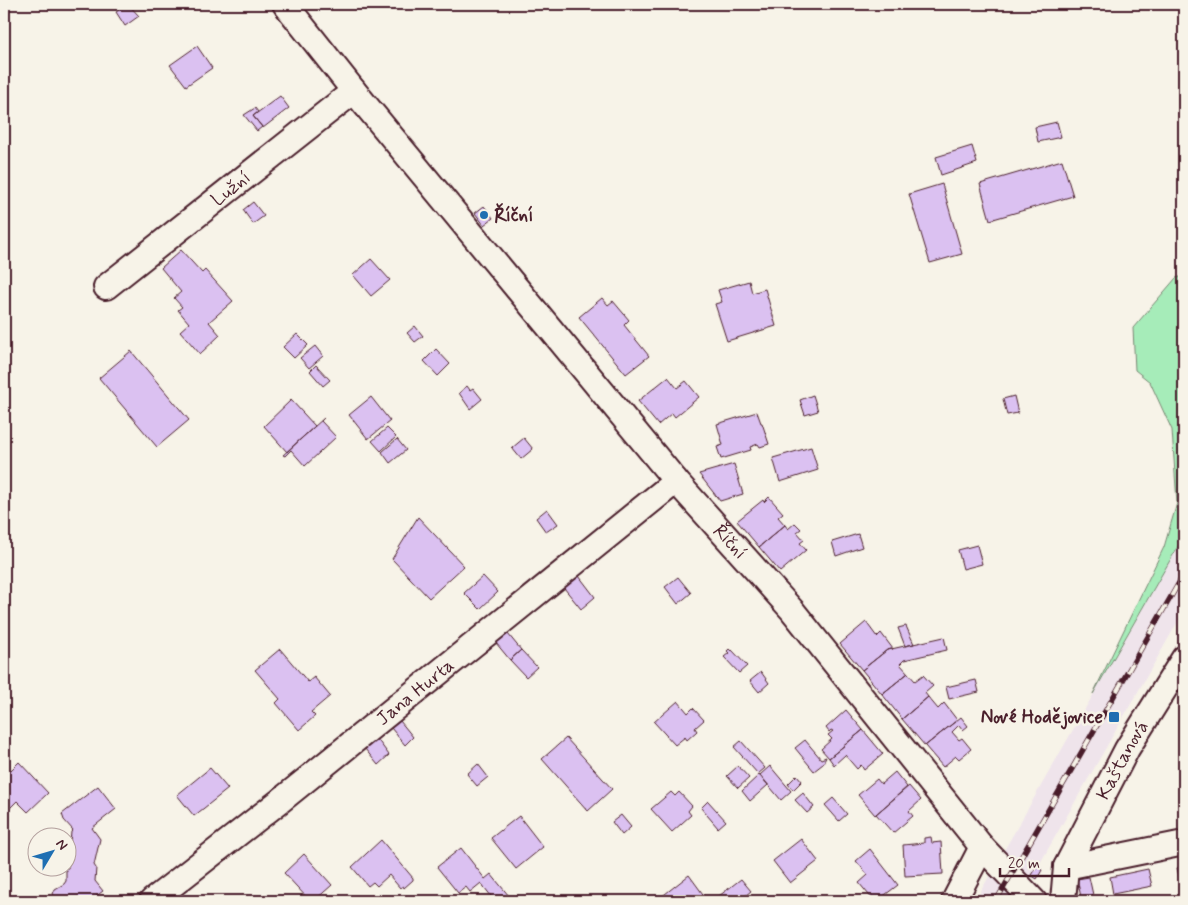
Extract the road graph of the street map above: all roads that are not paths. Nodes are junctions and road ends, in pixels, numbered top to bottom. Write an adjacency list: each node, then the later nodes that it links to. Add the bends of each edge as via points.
1 (285, 4): 2 (street, Říční)
2 (354, 91): 3 (street, Lužní); 4 (street, Říční)
3 (106, 287)
4 (676, 481): 7 (street, Říční, via 792,610); 9 (street, Jana Hurta)
5 (1184, 658): 8 (street, Kaštanová, via 1127,749)
6 (1184, 843): 8 (street)
7 (982, 847): 10 (street); 11 (street, Říční)
8 (1066, 867): 12 (street)
9 (152, 901)
10 (954, 901)
11 (1034, 901)
12 (1063, 901)

